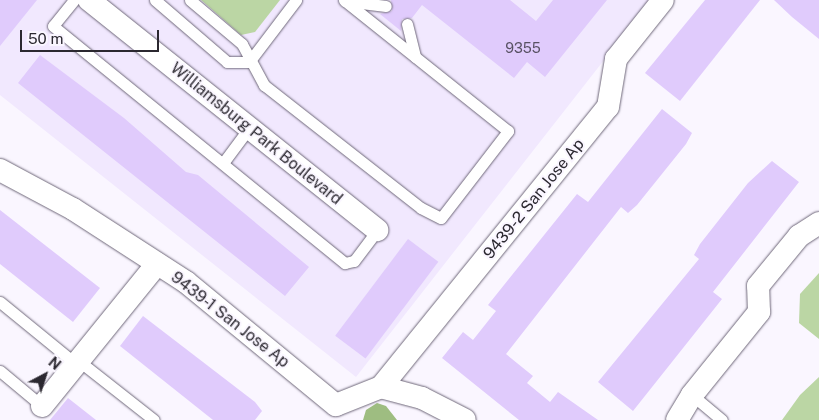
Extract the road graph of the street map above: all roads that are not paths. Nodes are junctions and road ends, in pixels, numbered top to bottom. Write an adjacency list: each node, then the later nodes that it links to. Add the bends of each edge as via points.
1 (74, 0): 13 (lane, via 53,26)
2 (89, 0): 12 (street, Williamsburg Park Boulevard)
3 (155, 0): 11 (lane, via 227,62)
4 (190, 0): 11 (lane, via 242,44)
5 (296, 0): 11 (lane)
6 (345, 0): 8 (lane); 10 (lane)
7 (663, 0): 21 (street, 9439-2 San Jose Ap, via 616,59 608,107)
8 (386, 6)
9 (407, 24): 10 (lane)
10 (415, 57): 11 (lane, via 508,131 441,218 421,208 264,85)
11 (248, 62)
12 (250, 128): 13 (lane); 16 (street, Williamsburg Park Boulevard)
13 (223, 163): 16 (lane, via 345,263 354,261)
14 (0, 170): 17 (street, 9439-1 San Jose Ap, via 73,209)
15 (819, 223): 22 (street, via 799,236 758,286 759,312)
16 (377, 230)
17 (157, 264): 19 (street); 24 (street, 9439-1 San Jose Ap, via 186,282)
18 (0, 302): 19 (lane)
19 (78, 362): 23 (street); 25 (lane)
20 (0, 371): 23 (lane)
21 (381, 387): 24 (street, 9439-1 San Jose Ap); 26 (street, via 422,398)
22 (692, 395): 27 (street); 28 (lane)
23 (42, 406)
24 (336, 412)
25 (154, 420)
26 (465, 420)
27 (677, 420)
28 (722, 420)

